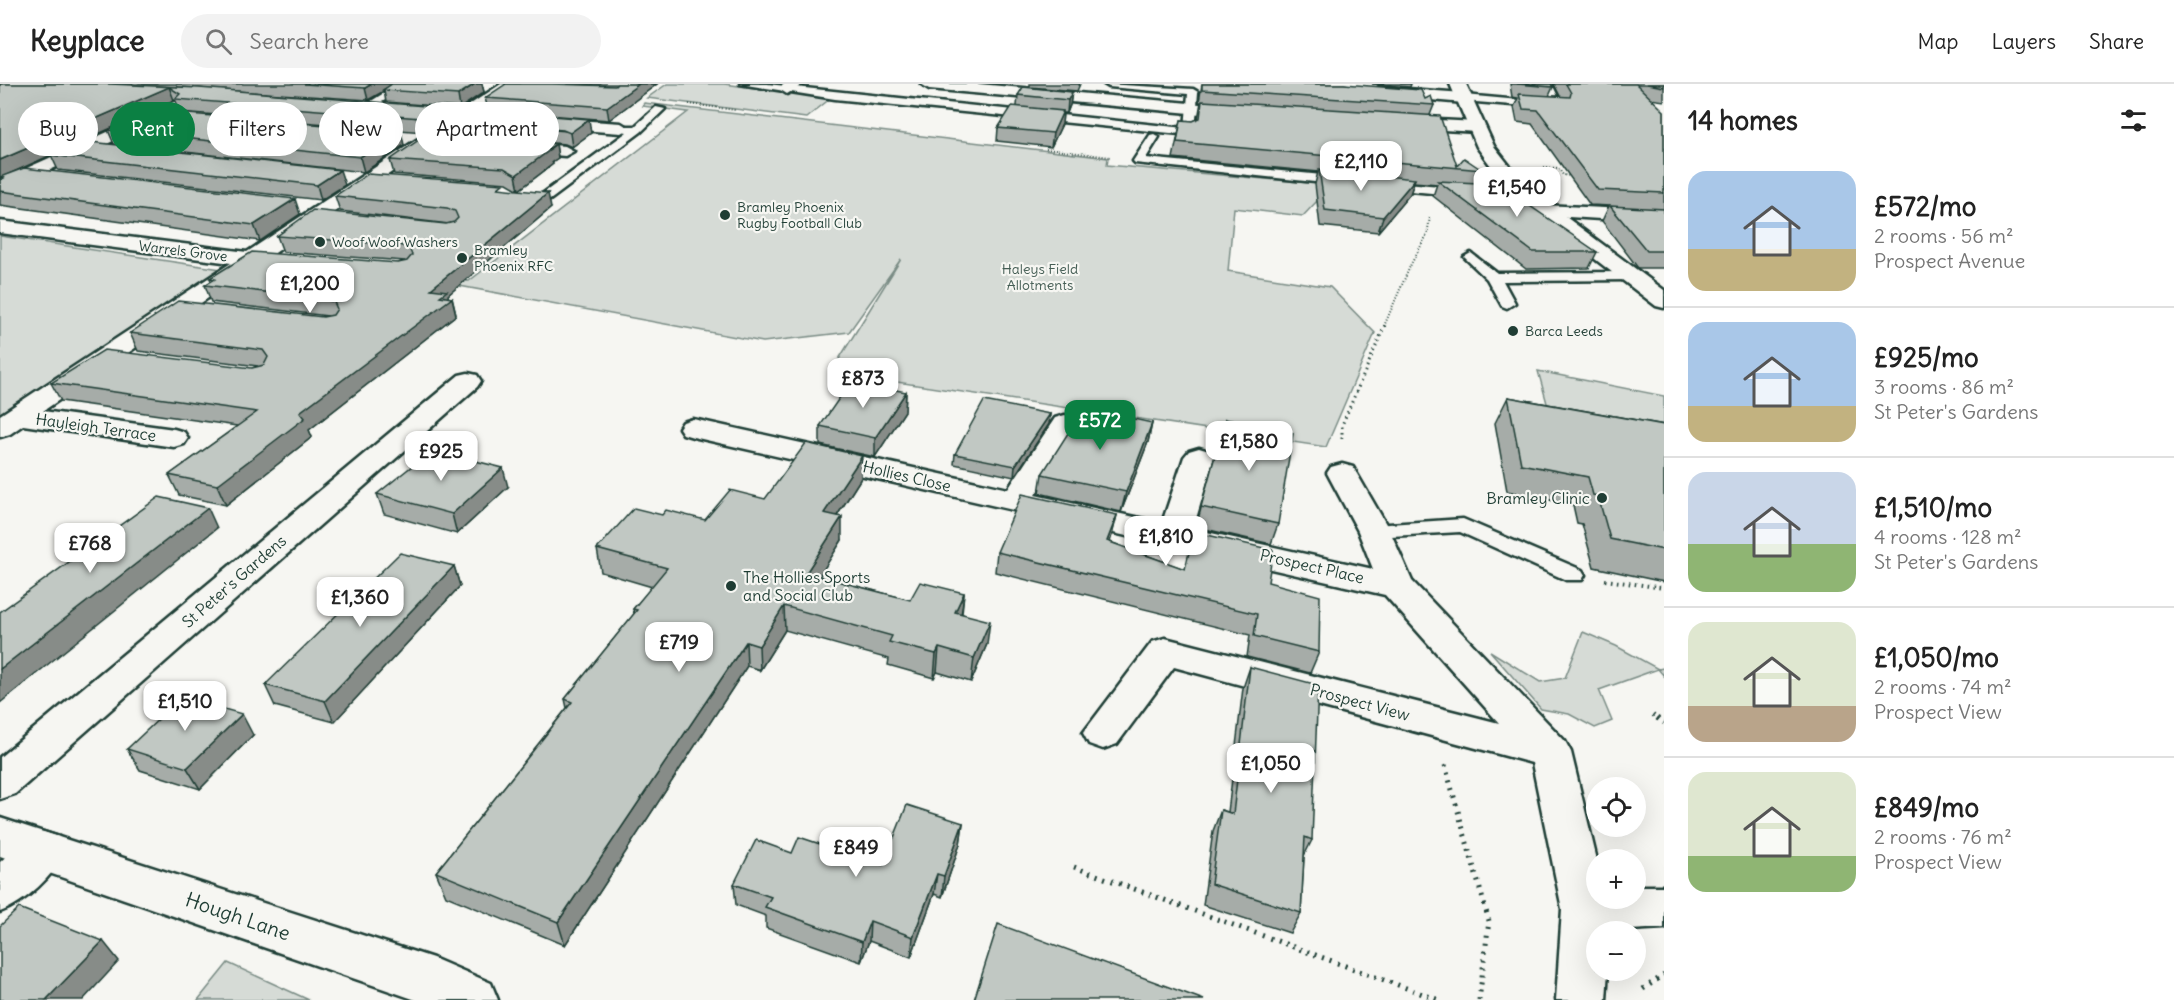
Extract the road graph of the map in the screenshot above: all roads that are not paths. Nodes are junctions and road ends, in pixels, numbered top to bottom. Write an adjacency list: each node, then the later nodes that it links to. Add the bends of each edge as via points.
1 (405, 84): 12 (lane)
2 (746, 84): 7 (lane)
3 (929, 84): 14 (street)
4 (1109, 84): 14 (lane, via 1193,92)
5 (1547, 84): 9 (lane, via 1558,107)
6 (508, 86): 13 (street)
7 (791, 87): 14 (lane, via 1190,132)
8 (1361, 90): 9 (street)
9 (1461, 91): 19 (street)
10 (170, 92): 11 (street, via 210,94)
11 (191, 102)
12 (370, 102)
13 (485, 102)
14 (1192, 109): 16 (street)
15 (660, 110): 20 (lane)
16 (1263, 114)
17 (1380, 122): 19 (street)
18 (559, 124): 20 (street)
19 (1477, 127): 38 (street, via 1512,192)
20 (629, 129): 36 (lane)
21 (1154, 137): 35 (lane, via 1139,161)
22 (404, 138): 23 (street)
23 (415, 139)
24 (415, 149): 32 (street)
25 (559, 151): 26 (street)
26 (565, 151)
27 (68, 156): 29 (street)
28 (0, 164): 29 (street)
29 (36, 171): 31 (street); 34 (street)
30 (336, 176): 32 (street)
31 (63, 178)
32 (371, 180): 33 (street); 39 (street)
33 (394, 182)
34 (0, 187)
35 (1474, 194)
36 (546, 197)
37 (293, 205): 39 (street)
38 (1544, 211): 40 (street); 46 (street)
39 (321, 213): 41 (street); 44 (street)
40 (1664, 217)
41 (348, 221)
42 (0, 227): 44 (street, Warrels Grove)
43 (1471, 257): 47 (lane)
44 (249, 259): 45 (street, Warrels Grove); 50 (street)
45 (285, 262)
46 (1630, 276): 47 (lane); 48 (street)
47 (1493, 277): 49 (lane)
48 (1664, 301)
49 (1507, 303)
50 (178, 308): 51 (street); 52 (street)
51 (213, 312)
52 (105, 357): 53 (street); 55 (street)
53 (138, 361)
54 (468, 381): 68 (street, St Peter's Gardens)
55 (9, 422): 58 (street, Hayleigh Terrace)
56 (1065, 424): 61 (street)
57 (693, 428): 61 (street, Hollies Close)
58 (174, 438)
59 (1199, 457): 63 (street)
60 (1342, 473): 62 (street)
61 (1016, 501): 63 (street, Prospect Place)
62 (1374, 531): 64 (lane, via 1463,525); 65 (street)
63 (1175, 534): 65 (street, Prospect Place)
64 (1574, 575)
65 (1397, 586): 67 (street)
66 (1103, 733): 67 (street, Prospect View, via 1165,651)
67 (1550, 752): 74 (street)
68 (0, 782)
69 (0, 837): 70 (street, Hough Lane)
70 (43, 851): 71 (street); 75 (street, Hough Lane)
71 (0, 891)
72 (1646, 907): 73 (street)
73 (1664, 907)
74 (1586, 909): 76 (street)
75 (443, 994)
76 (1581, 1000)

